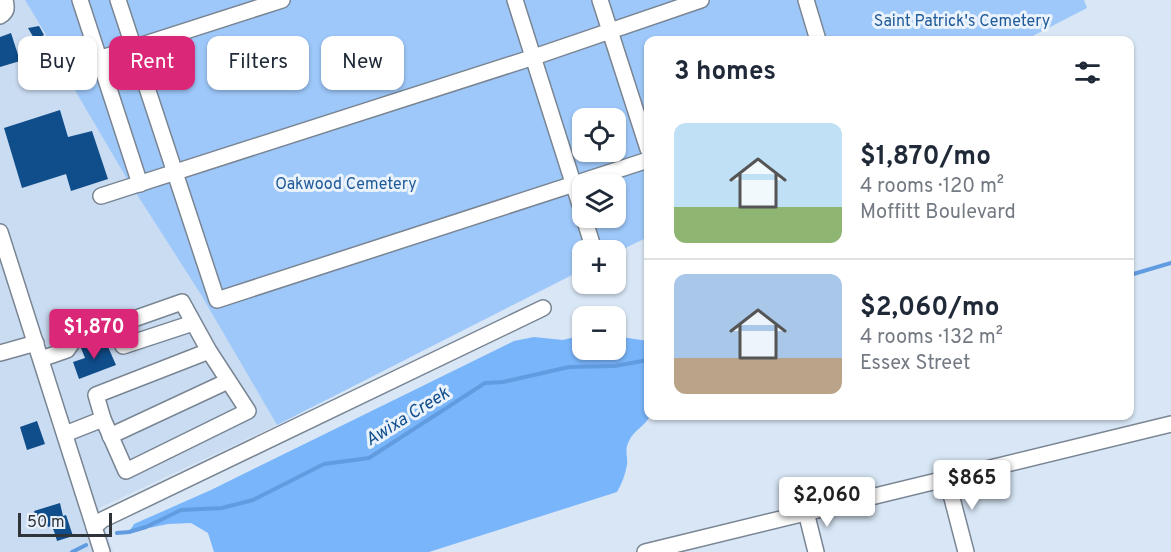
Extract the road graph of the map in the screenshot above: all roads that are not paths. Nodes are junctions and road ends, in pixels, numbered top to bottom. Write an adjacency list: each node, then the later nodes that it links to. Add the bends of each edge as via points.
1 (5, 0): 9 (street, via 7,7)
2 (80, 0): 16 (street)
3 (118, 0): 11 (street)
4 (282, 0): 12 (street)
5 (515, 0): 15 (street)
6 (600, 0): 10 (street)
7 (701, 0): 10 (street)
8 (806, 0): 13 (street)
9 (0, 16)
10 (610, 31): 15 (street); 18 (street)
11 (130, 36)
12 (169, 36)
13 (817, 36)
14 (109, 56): 16 (street)
15 (534, 57): 20 (street); 22 (street)
16 (99, 59): 23 (street)
17 (148, 90): 20 (street)
18 (644, 136)
19 (644, 161): 21 (street)
20 (174, 173): 23 (street); 24 (street, via 217,300)
21 (605, 174)
22 (572, 178)
23 (140, 184): 25 (street)
24 (572, 185)
25 (101, 196)
26 (0, 232): 30 (street)
27 (543, 308): 41 (street)
28 (194, 323): 29 (street, via 182,302); 29 (street, via 123,346); 31 (street)
29 (116, 327): 33 (street, via 74,340 67,350)
30 (36, 343): 32 (street); 33 (street)
31 (208, 351): 34 (street); 35 (street, via 96,395)
32 (0, 353)
33 (41, 359): 37 (street)
34 (228, 381): 38 (street); 38 (street, via 248,411 126,471)
35 (103, 419): 37 (street); 38 (street)
36 (1171, 424): 39 (street)
37 (64, 434): 41 (street)
38 (111, 436)
39 (947, 479): 40 (street); 45 (street)
40 (806, 512): 43 (street); 44 (street)
41 (94, 526): 42 (street)
42 (102, 552)
43 (645, 552)
44 (816, 552)
45 (966, 552)

